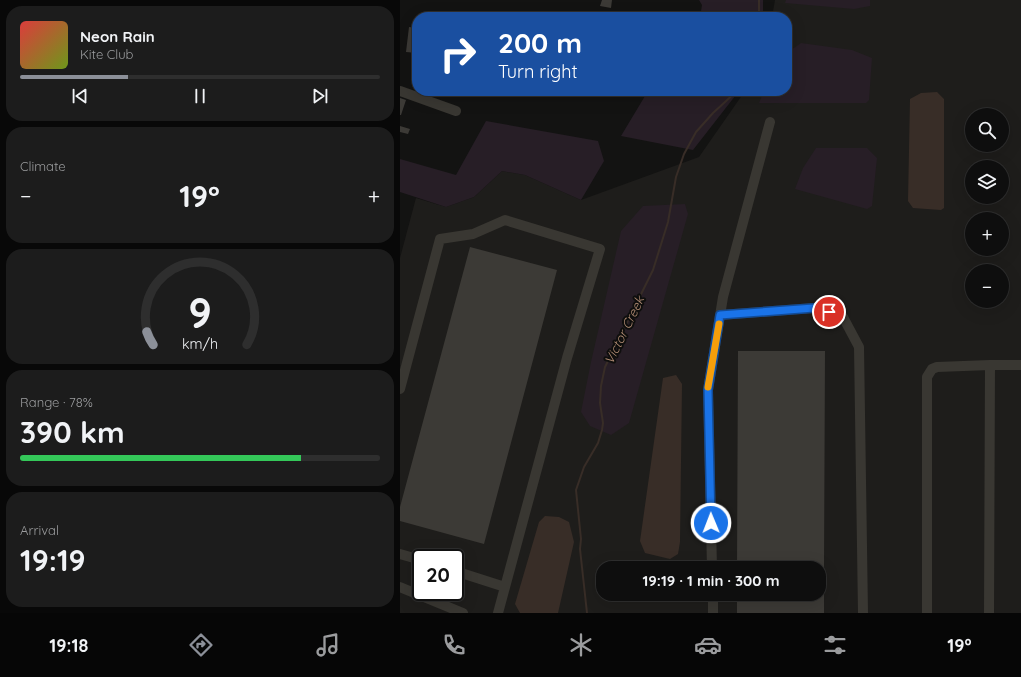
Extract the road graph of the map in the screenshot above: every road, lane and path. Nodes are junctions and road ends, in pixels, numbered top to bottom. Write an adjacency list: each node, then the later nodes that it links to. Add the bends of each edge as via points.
1 (400, 91): 2 (street)
2 (412, 95)
3 (414, 96): 4 (street)
4 (456, 111)
5 (770, 122): 6 (street)
6 (720, 315): 12 (street, via 708,390); 20 (street, via 814,308 843,318 859,348)
7 (990, 365): 8 (street); 21 (street, via 937,367 932,369 927,377); 22 (street)
8 (1021, 365)
9 (400, 389): 15 (street, via 440,239 473,234 506,220 600,249 567,358)
10 (400, 554): 11 (street)
11 (412, 557)
12 (712, 561)
13 (464, 574): 15 (street)
14 (400, 587): 17 (street)
15 (505, 587): 18 (street)
16 (713, 601): 19 (street)
17 (463, 613)
18 (498, 613)
19 (713, 613)
20 (863, 613)
21 (927, 613)
22 (989, 613)

